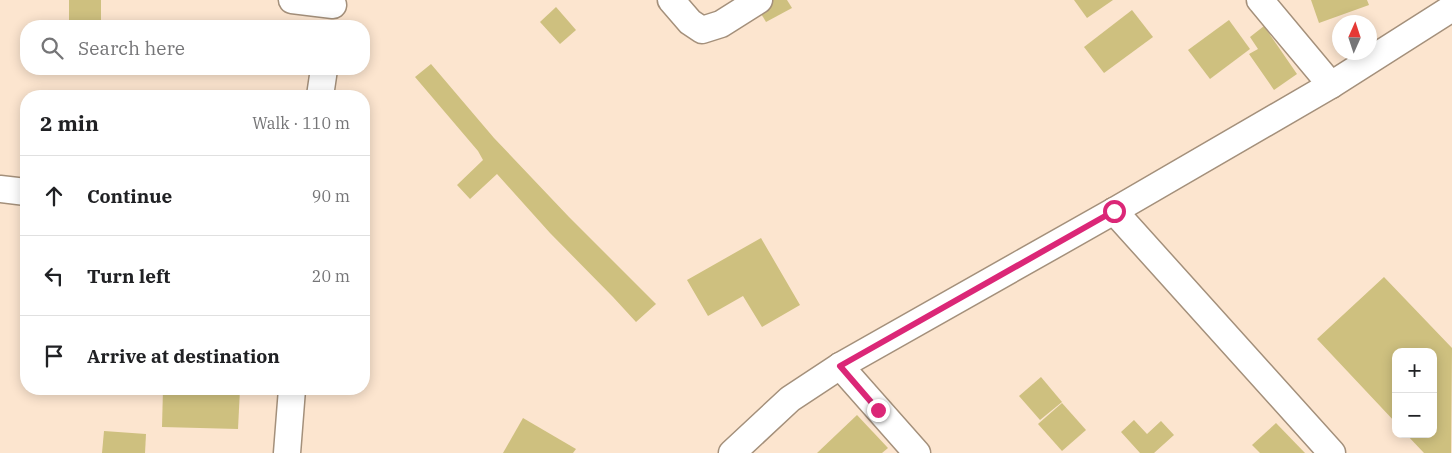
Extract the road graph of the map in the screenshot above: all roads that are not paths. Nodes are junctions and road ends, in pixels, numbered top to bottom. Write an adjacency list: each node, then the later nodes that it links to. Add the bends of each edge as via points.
1 (292, 0): 6 (street)
2 (671, 0): 3 (street, via 690,22 702,30 721,24)
3 (759, 0)
4 (1260, 0): 8 (street)
5 (1452, 8): 8 (street)
6 (332, 10)
7 (323, 75): 9 (street)
8 (1331, 85): 12 (street)
9 (321, 90)
10 (0, 189): 11 (street)
11 (20, 191)
12 (1114, 211): 13 (street); 18 (street)
13 (840, 366): 16 (street, via 790,400); 17 (street)
14 (292, 395): 15 (street)
15 (287, 453)
16 (732, 453)
17 (916, 453)
18 (1332, 453)

